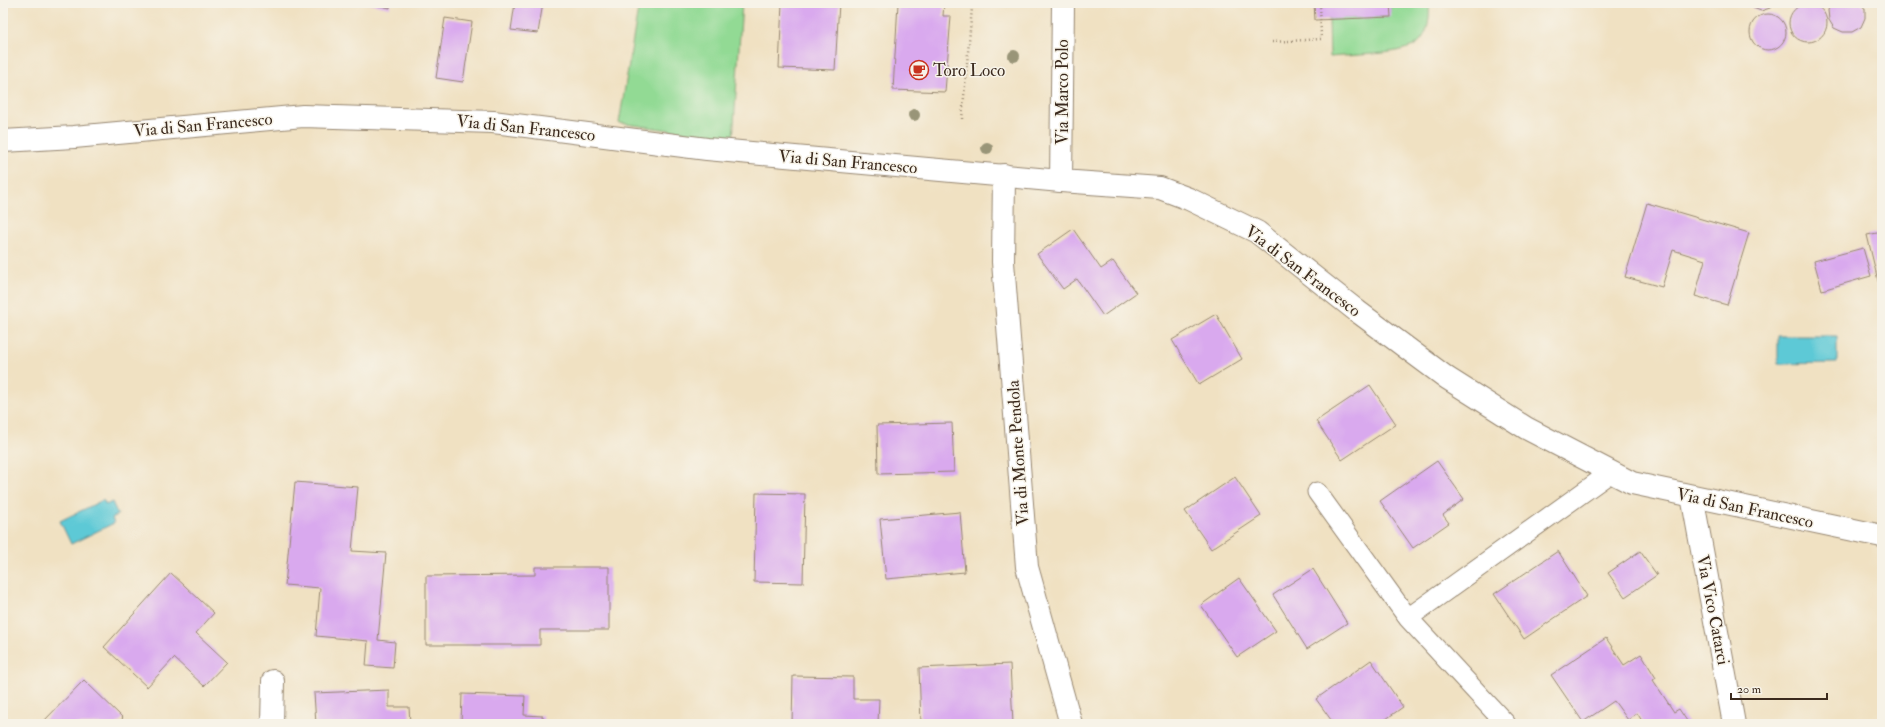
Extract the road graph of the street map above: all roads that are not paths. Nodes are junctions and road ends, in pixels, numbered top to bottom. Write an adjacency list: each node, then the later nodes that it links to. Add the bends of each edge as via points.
1 (1063, 3): 4 (street, Via Marco Polo)
2 (3, 141): 3 (street, Via di San Francesco, via 303,116 493,122 707,149)
3 (1004, 175): 4 (street, Via di San Francesco); 12 (street, Via di Monte Pendola, via 1003,262 1027,567)
4 (1061, 181): 5 (street, Via di San Francesco, via 1160,188 1257,232 1447,378 1526,428)
5 (1610, 473): 7 (street, Via di San Francesco, via 1632,483); 9 (lane)
6 (1317, 492): 9 (lane)
7 (1692, 496): 8 (street, Via di San Francesco); 14 (street, Via Vico Catarci)
8 (1882, 536)
9 (1408, 618): 13 (lane)
10 (272, 681): 11 (street)
11 (272, 724)
12 (1071, 724)
13 (1506, 724)
14 (1734, 724)

